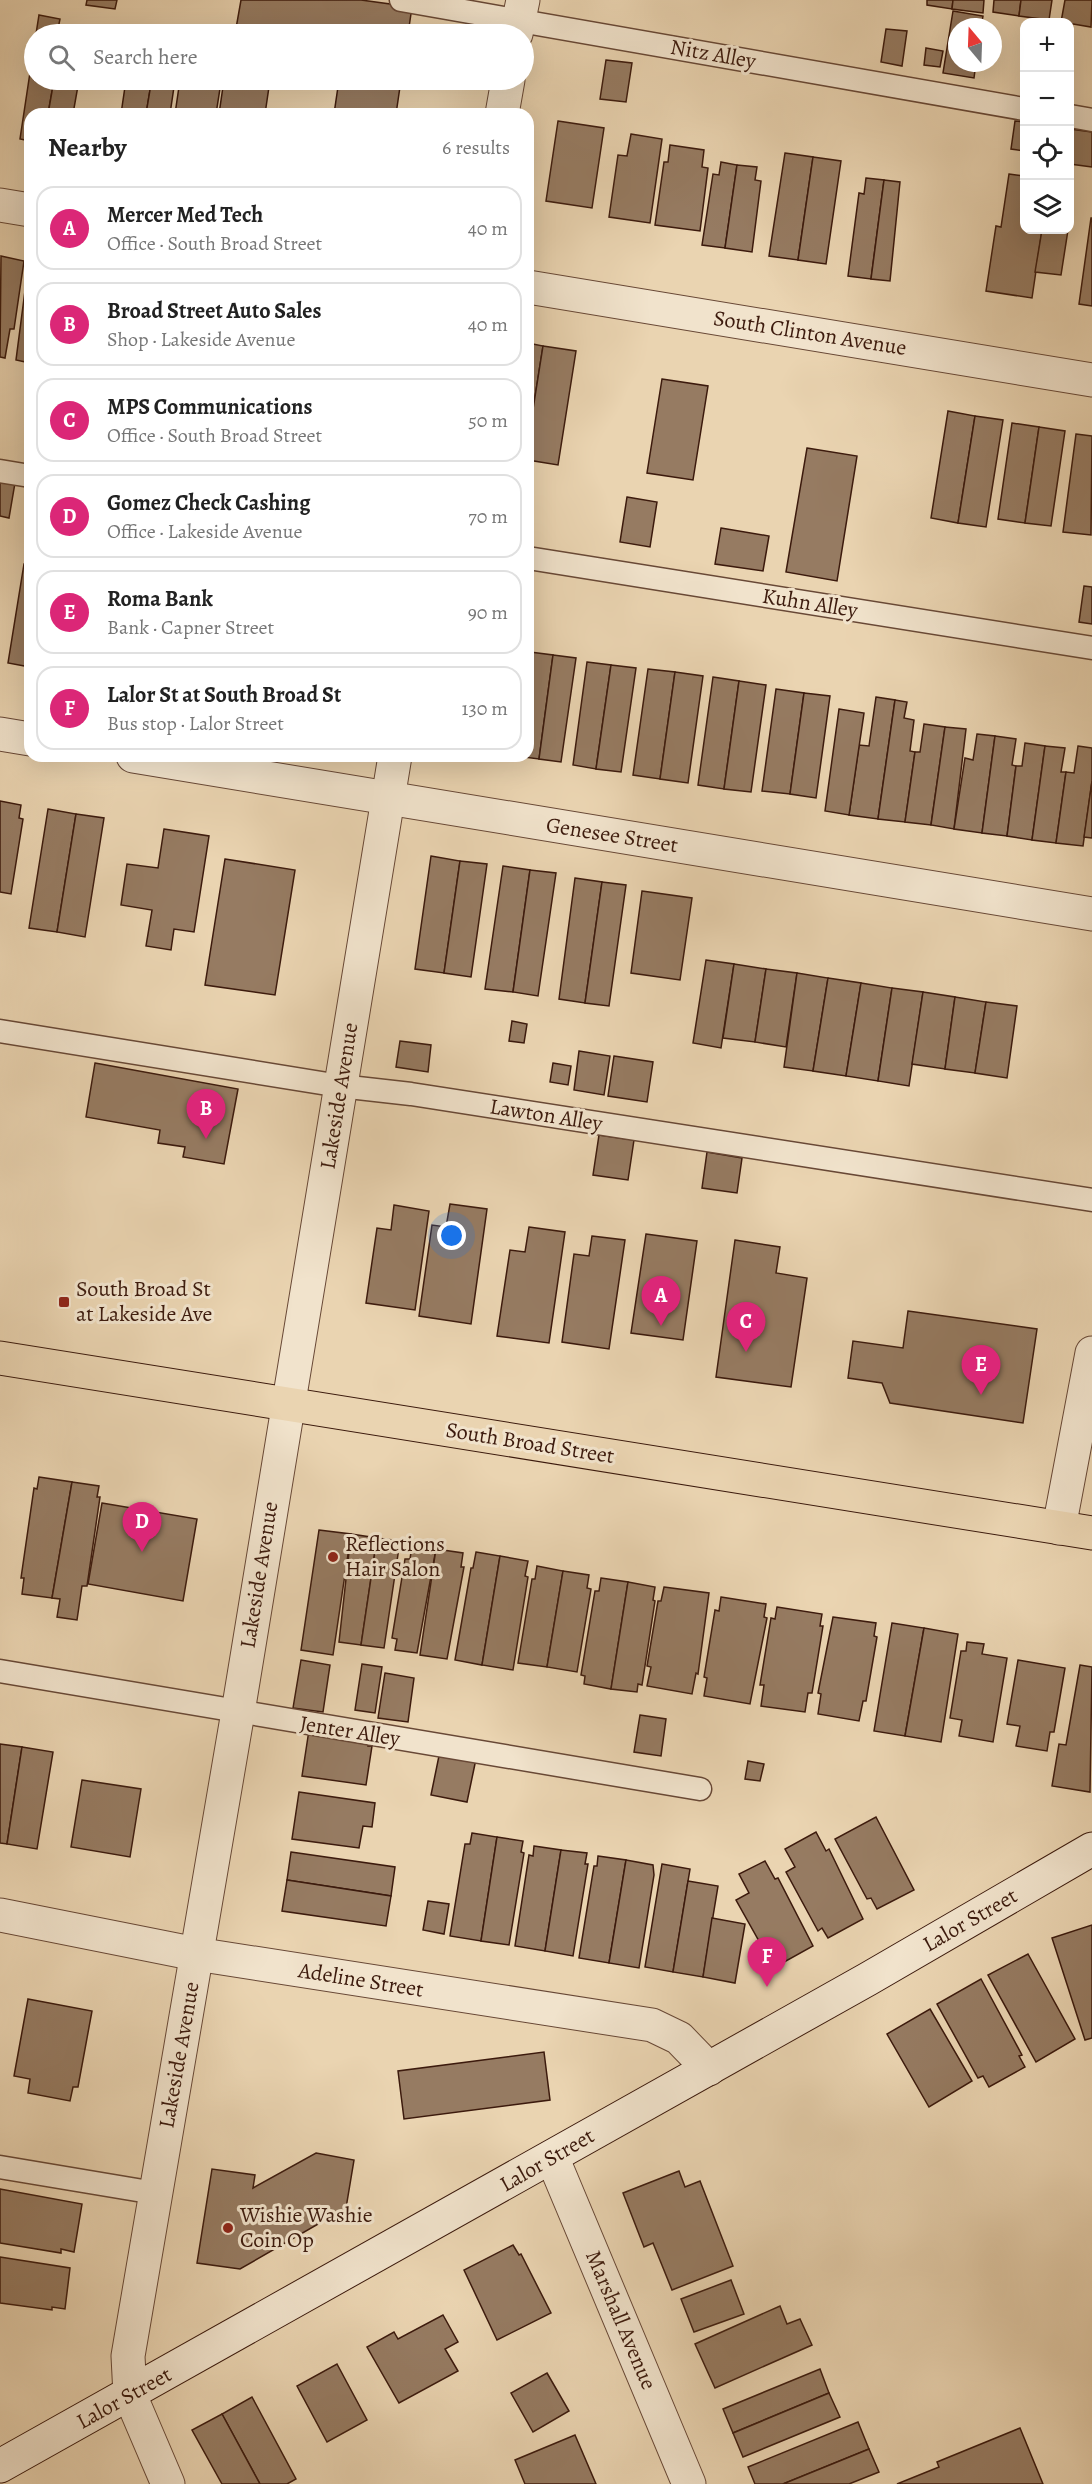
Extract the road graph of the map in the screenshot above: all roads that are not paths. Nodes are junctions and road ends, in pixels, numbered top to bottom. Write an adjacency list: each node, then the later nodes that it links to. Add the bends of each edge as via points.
1 (401, 0): 2 (lane, Nitz Alley)
2 (519, 18): 5 (lane, Nitz Alley)
3 (506, 90): 4 (street)
4 (503, 108)
5 (1020, 108)
6 (1074, 117): 7 (lane)
7 (1092, 120)
8 (0, 205): 9 (street)
9 (24, 209)
10 (534, 287): 11 (street, South Clinton Avenue)
11 (1092, 380)
12 (0, 471): 13 (lane)
13 (24, 475)
14 (534, 559): 15 (lane, Kuhn Alley)
15 (1092, 648)
16 (0, 734): 17 (street)
17 (24, 738)
18 (169, 762): 20 (street, Genesee Street)
19 (394, 762): 20 (street, Lakeside Avenue)
20 (387, 798): 21 (street, Genesee Street); 23 (street, Lakeside Avenue)
21 (1092, 914)
22 (0, 1031): 23 (lane, Lawton Alley)
23 (340, 1086): 24 (lane, Lawton Alley); 27 (street, Lakeside Avenue)
24 (1092, 1200)
25 (1092, 1353): 28 (street)
26 (0, 1358): 27 (main road, South Broad Street)
27 (287, 1404): 28 (main road, South Broad Street); 32 (street, Lakeside Avenue)
28 (1059, 1528): 29 (main road, South Broad Street); 30 (main road, South Broad Street)
29 (1092, 1533)
30 (1092, 1538)
31 (0, 1671): 32 (lane, Jenter Alley)
32 (238, 1712): 33 (lane, Jenter Alley); 36 (street, Lakeside Avenue)
33 (700, 1789)
34 (1092, 1849): 37 (street, Lalor Street)
35 (0, 1915): 36 (street, Adeline Street)
36 (196, 1954): 37 (street, Adeline Street, via 652,2025 679,2038); 40 (street, Lakeside Avenue)
37 (709, 2069): 38 (street, Lalor Street)
38 (552, 2157): 41 (street, Lalor Street); 44 (street, Marshall Avenue)
39 (0, 2167): 40 (lane)
40 (155, 2193): 41 (street, Lakeside Avenue, via 128,2356)
41 (130, 2395): 42 (street, Lalor Street); 43 (street)
42 (4, 2458)
43 (168, 2484)
44 (690, 2484)

